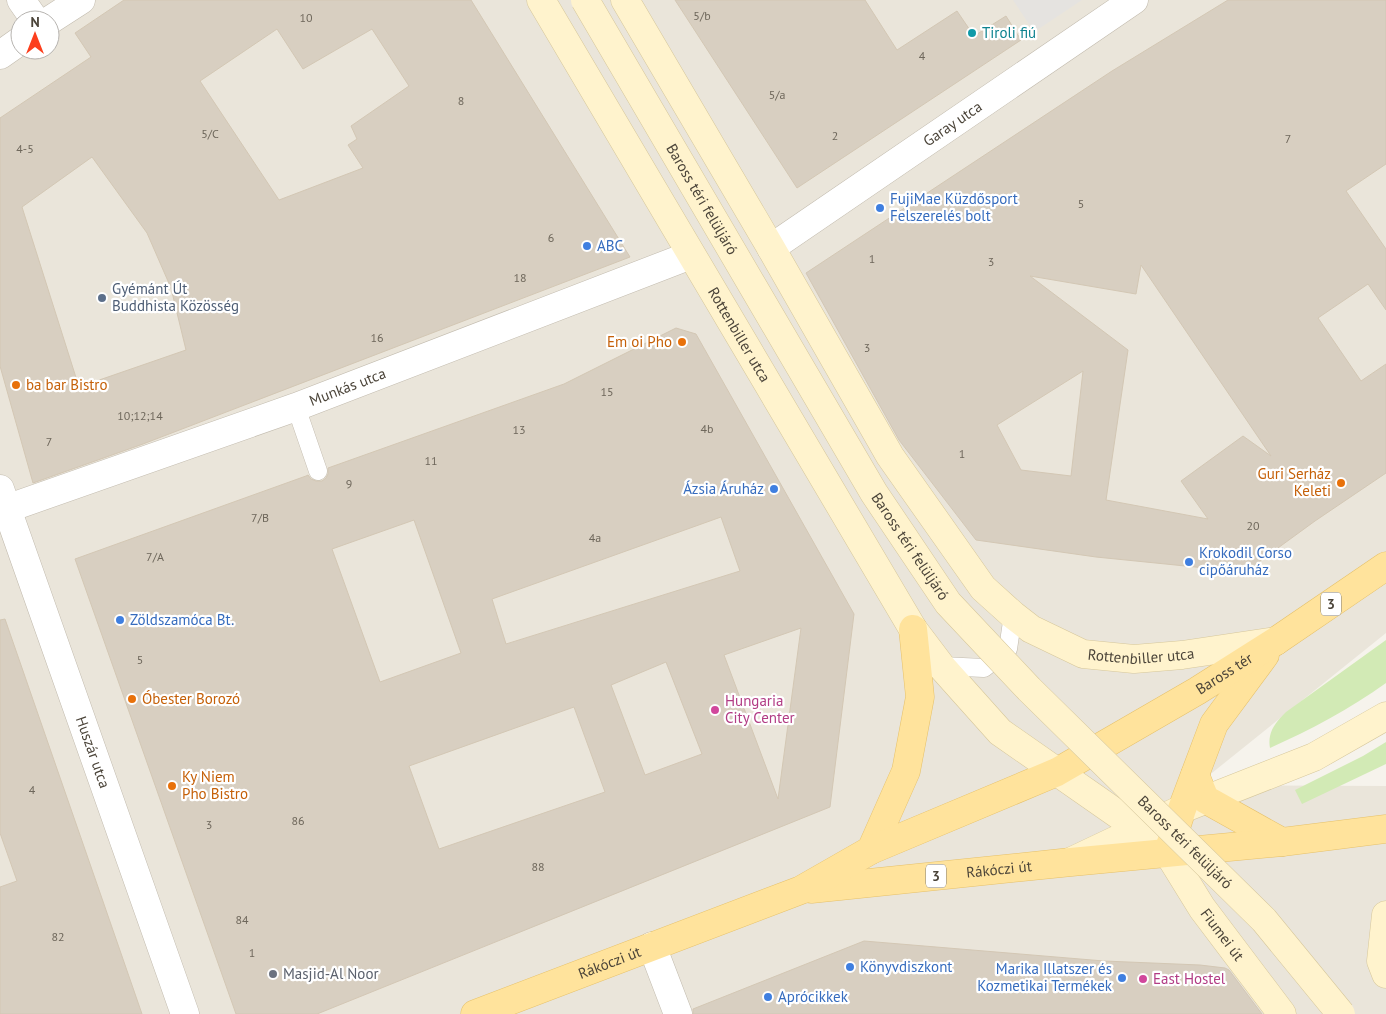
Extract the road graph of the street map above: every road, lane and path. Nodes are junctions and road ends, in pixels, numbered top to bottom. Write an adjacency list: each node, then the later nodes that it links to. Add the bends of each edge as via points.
1 (81, 0): 6 (street)
2 (541, 0): 8 (street, Rottenbiller utca)
3 (585, 0): 34 (street, Baross téri felüljáró, bridge, via 874,492 948,603 1029,689 1264,920)
4 (625, 0): 7 (street, Rottenbiller utca)
5 (1134, 0): 7 (street, Garay utca)
6 (60, 14)
7 (771, 248): 13 (street, Rottenbiller utca, via 890,456 983,588)
8 (691, 255): 9 (street, Munkás utca); 14 (street, Rottenbiller utca)
9 (296, 407): 10 (lane); 11 (street, Munkás utca)
10 (318, 471)
11 (2, 503): 30 (street, Huszár utca)
12 (1386, 566): 15 (main road, Baross tér / 3)
13 (1013, 616): 15 (street, Rottenbiller utca, via 1031,629 1082,654 1134,659 1182,656); 16 (lane, via 1008,649 984,668)
14 (913, 629): 16 (street, Rottenbiller utca); 23 (main road, via 920,697 906,771)
15 (1276, 641): 18 (main road, Baross tér / 3, via 1198,691); 19 (main road, via 1214,724)
16 (940, 666): 18 (street, Rottenbiller utca, via 1000,732)
17 (1386, 716): 19 (street, via 1314,757)
18 (1057, 772): 20 (street); 23 (main road, Baross tér / 3)
19 (1194, 794): 20 (street); 22 (main road); 24 (main road)
20 (1139, 829): 24 (street); 25 (street)
21 (1386, 829): 22 (main road, 3)
22 (1282, 842): 24 (main road, 3)
23 (871, 850): 26 (main road, Rákóczi út / 3)
24 (1168, 854): 25 (main road, Rákóczi út / 3); 33 (street, Fiumei út, via 1202,908)
25 (1071, 862): 26 (main road, Rákóczi út / 3)
26 (801, 890): 28 (main road, Rákóczi út / 3)
27 (1386, 915): 29 (street, via 1380,961)
28 (652, 946): 31 (main road, Rákóczi út / 3); 32 (street)
29 (1386, 974)
30 (185, 1014)
31 (475, 1014)
32 (678, 1014)
33 (1282, 1014)
34 (1341, 1014)

